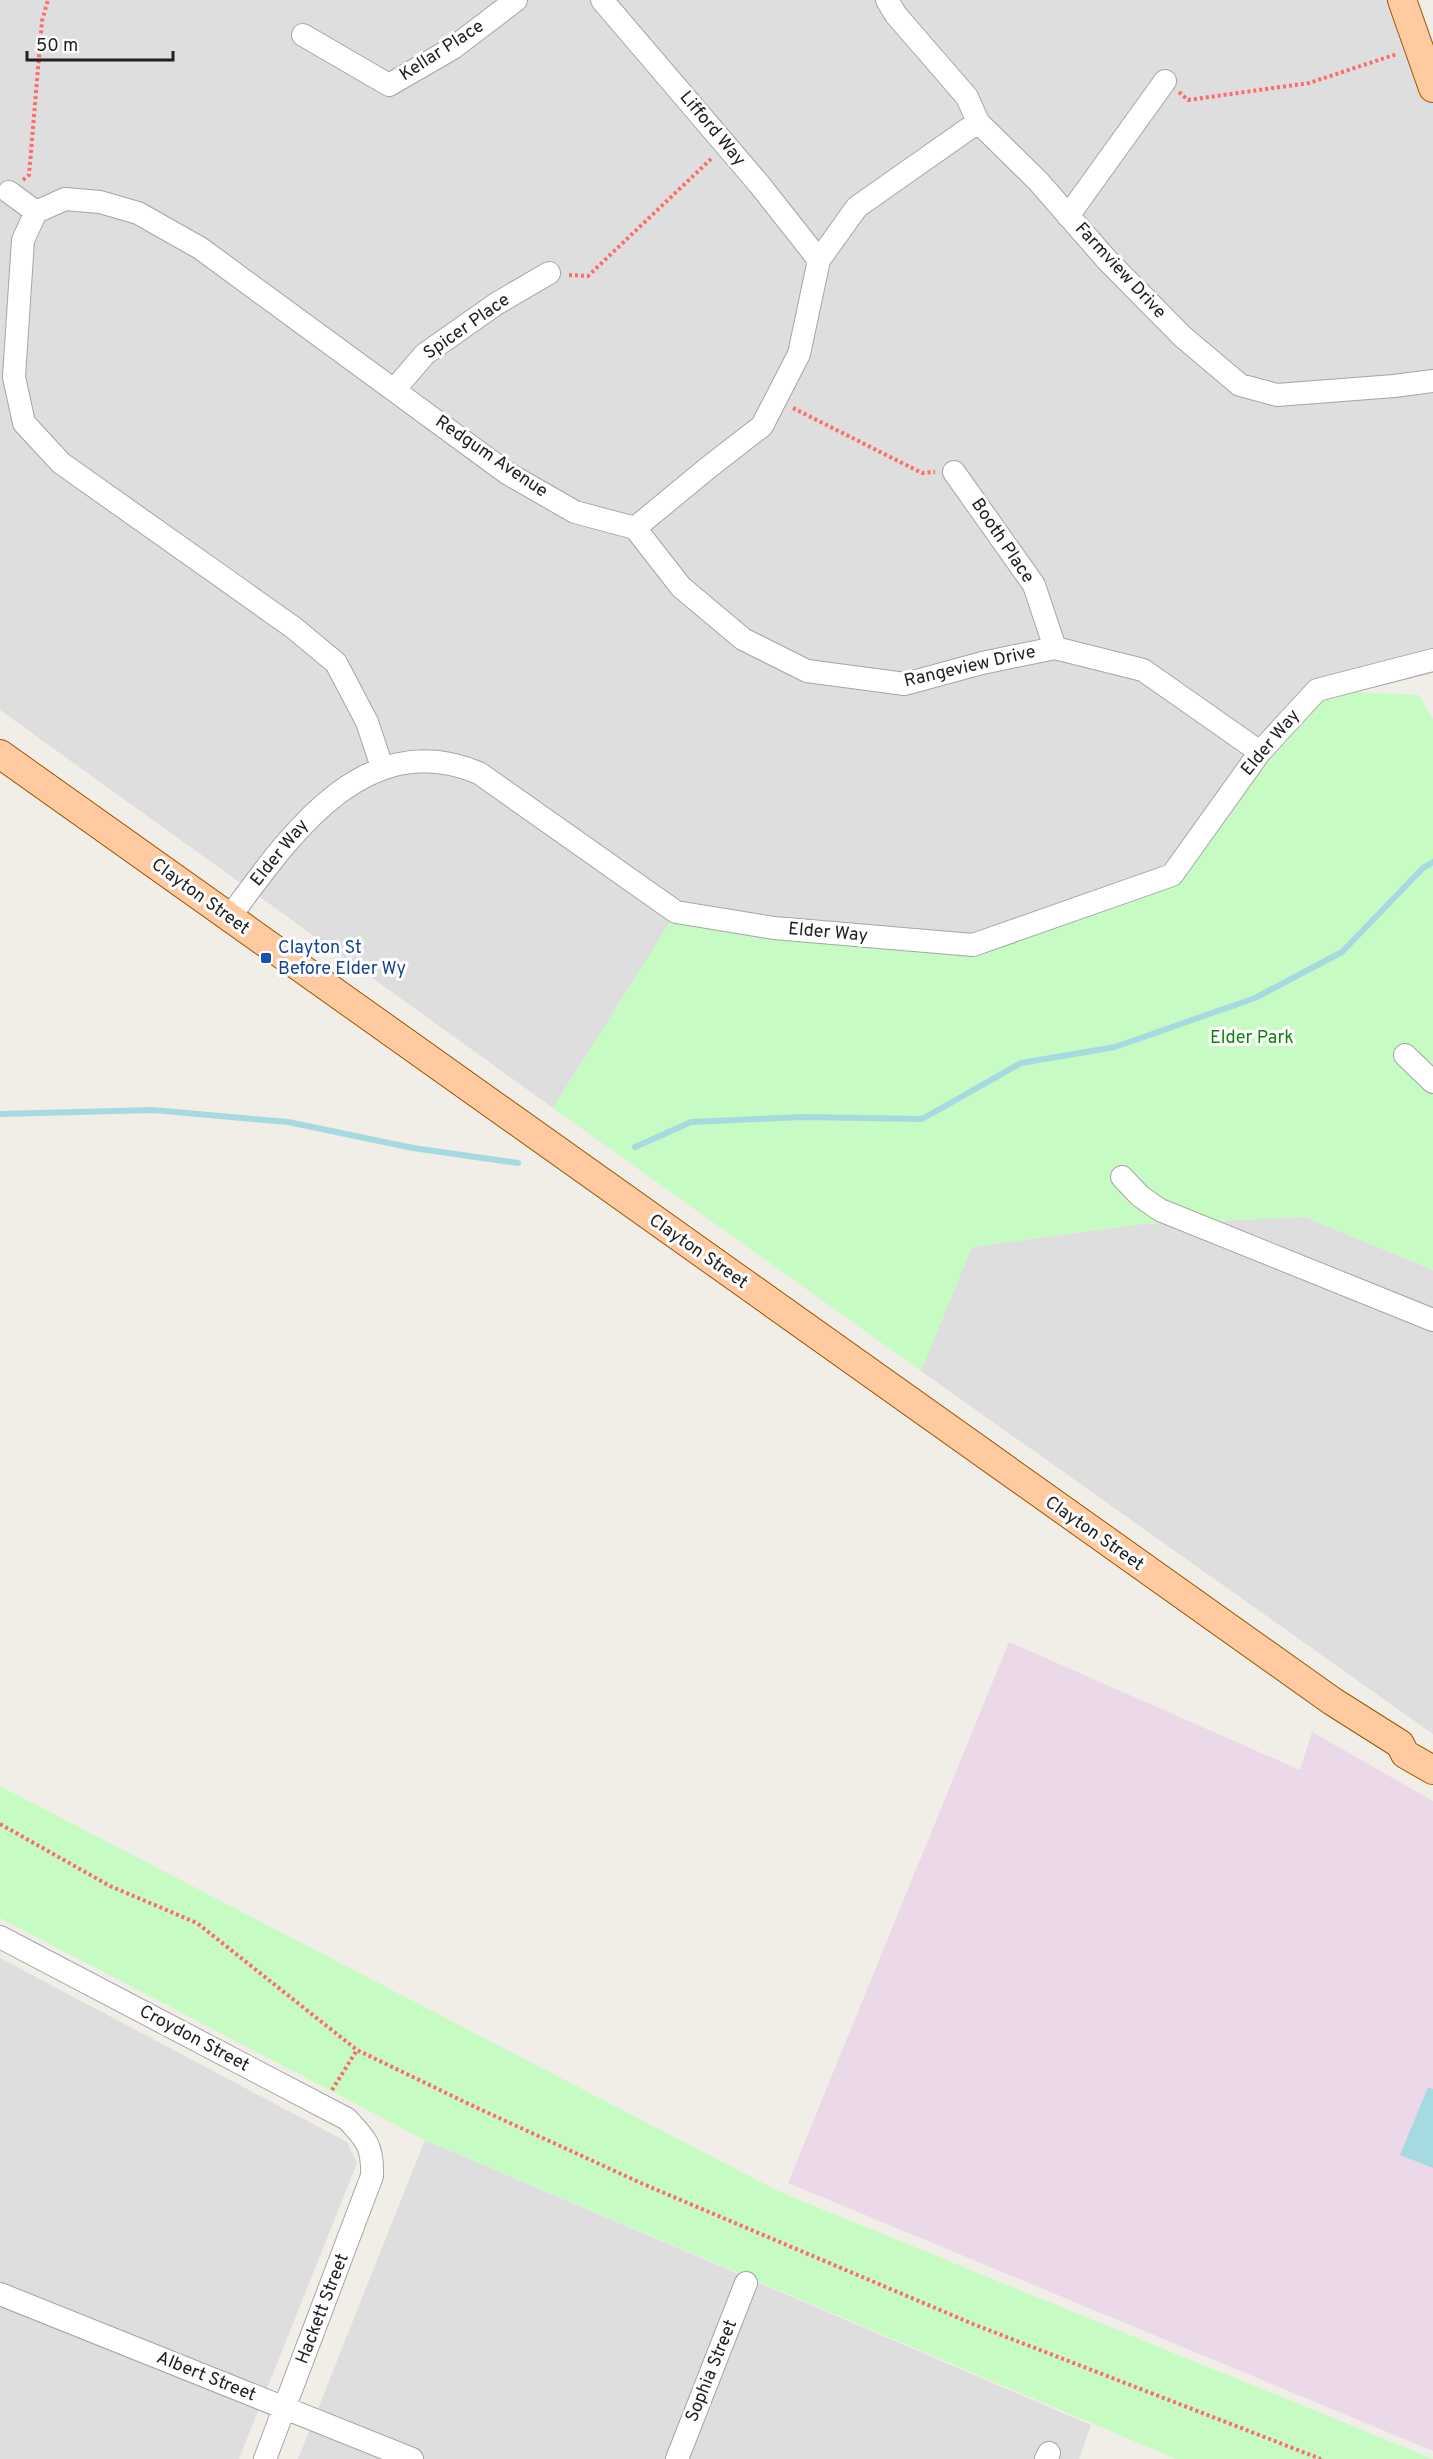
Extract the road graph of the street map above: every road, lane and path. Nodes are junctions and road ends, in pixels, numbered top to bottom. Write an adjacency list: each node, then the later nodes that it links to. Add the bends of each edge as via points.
1 (48, 0): 12 (path, via 42,21 29,175)
2 (516, 0): 6 (street, Kellar Place, via 453,48 388,85)
3 (602, 0): 11 (street, Lifford Way)
4 (886, 0): 10 (street, Farmview Drive, via 967,97)
5 (1402, 0): 7 (main road)
6 (303, 35)
7 (1419, 47): 8 (path, via 1310,83 1188,100); 9 (main road)
8 (1165, 81): 14 (street)
9 (1433, 88)
10 (978, 122): 14 (street, Farmview Drive); 15 (street, via 857,207)
11 (727, 146): 15 (street, Lifford Way); 16 (path, via 588,276)
12 (9, 192): 13 (street)
13 (36, 212): 18 (street, Redgum Avenue, via 64,199 100,202 138,213 200,248); 26 (street, via 23,240 14,377 24,423 61,463 294,628 336,663 367,722)
14 (1068, 216): 17 (street, Farmview Drive, via 1183,337 1240,385 1277,394)
15 (819, 260): 19 (street, via 799,354)
16 (549, 273): 18 (street, Spicer Place, via 496,304 425,354)
17 (1433, 381)
18 (394, 390): 21 (street, Redgum Avenue, via 507,473 575,512)
19 (776, 399): 20 (path, via 922,473); 21 (street, via 762,426)
20 (954, 472): 22 (street, Booth Place, via 1034,585)
21 (635, 528): 22 (street, Rangeview Drive, via 681,587 743,639 807,671 905,684)
22 (1055, 648): 24 (street, Rangeview Drive, via 1143,670)
23 (1433, 660): 24 (street, Elder Way, via 1317,690)
24 (1260, 752): 26 (street, Elder Way, via 1172,875 974,945 774,928 676,912 479,773 457,763 439,761 412,760)
25 (0, 754): 27 (main road, Clayton Street)
26 (382, 767): 27 (street, Elder Way, via 349,786 300,825)
27 (229, 918): 32 (main road, Clayton Street, via 1332,1701)
28 (1405, 1055): 29 (street)
29 (1433, 1082)
30 (1122, 1177): 31 (street, via 1160,1210)
31 (1433, 1320)
32 (1400, 1744): 33 (main road, Clayton Street, via 1414,1744); 34 (main road, Clayton Street, via 1405,1754)
33 (1433, 1755)
34 (1433, 1770)
35 (0, 1824): 37 (path, via 110,1886 197,1923)
36 (0, 1937): 38 (street, Croydon Street)
37 (357, 2050): 38 (path); 46 (path, via 806,2254)
38 (322, 2106): 39 (street, Croydon Street, via 347,2119 364,2136)
39 (373, 2156): 42 (street, Hackett Street, via 366,2196)
40 (746, 2283): 45 (street, Sophia Street)
41 (0, 2294): 42 (street, Albert Street)
42 (285, 2409): 43 (street, Hackett Street); 44 (street, Albert Street)
43 (265, 2459)
44 (412, 2459)
45 (677, 2459)
46 (1321, 2459)

